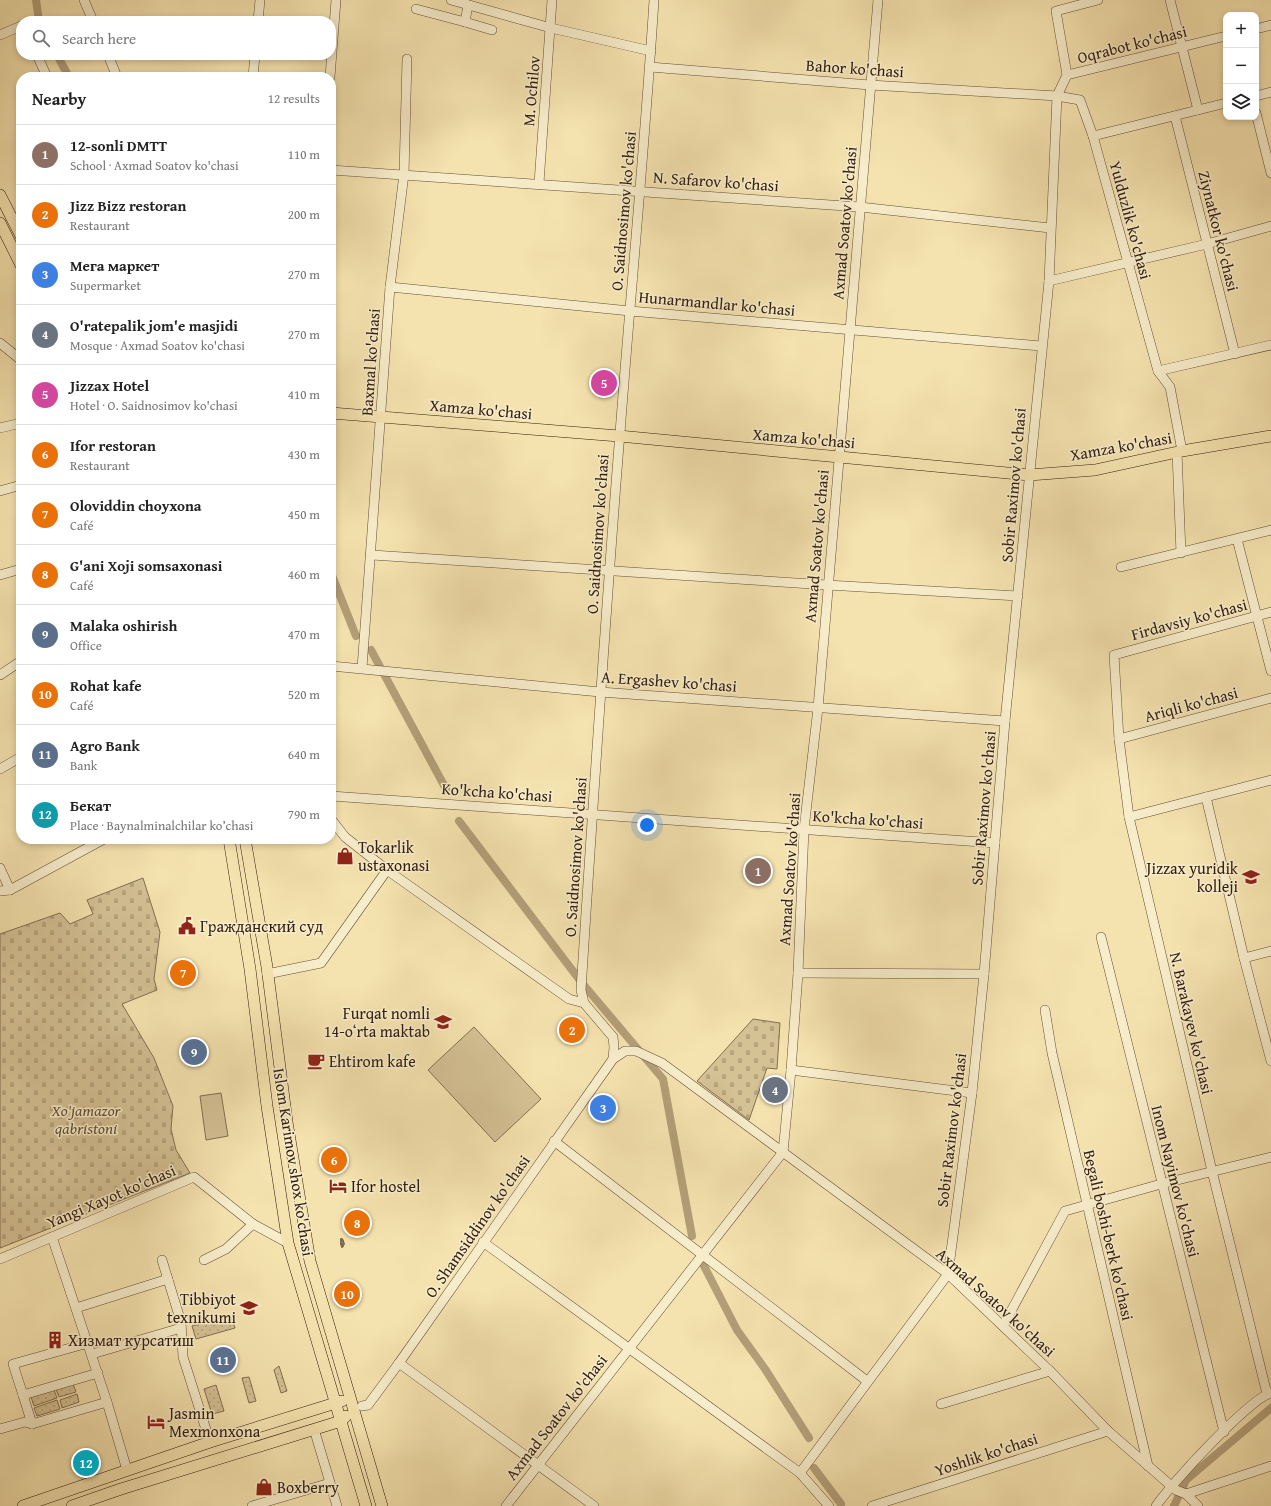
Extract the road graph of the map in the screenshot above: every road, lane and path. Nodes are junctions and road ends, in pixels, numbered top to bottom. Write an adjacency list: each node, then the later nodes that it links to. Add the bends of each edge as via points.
1 (84, 0): 12 (street)
2 (260, 0): 13 (street)
3 (336, 0): 14 (street)
4 (451, 0): 10 (street)
5 (552, 0): 18 (street, M. Ochilov)
6 (654, 0): 24 (street, O. Saidnosimov ko'chasi)
7 (878, 0): 36 (street, Axmad Soatov ko'chasi)
8 (1098, 0): 35 (street, via 1056,11)
9 (1170, 0): 23 (street)
10 (468, 5): 15 (street); 18 (street)
11 (416, 9): 15 (street)
12 (91, 16)
13 (258, 16)
14 (335, 16)
15 (465, 22): 20 (street)
16 (1271, 25): 19 (street)
17 (16, 28): 21 (street)
18 (551, 28): 24 (street); 48 (street, M. Ochilov)
19 (1259, 28)
20 (492, 30)
21 (0, 35)
22 (1223, 37): 23 (street, Oqrabot ko'chasi)
23 (1182, 47): 35 (street, Oqrabot ko'chasi); 41 (street)
24 (651, 51): 30 (street, O. Saidnosimov ko'chasi)
25 (407, 58): 47 (street, Baxmal ko'chasi)
26 (39, 60): 31 (street)
27 (110, 60): 32 (street)
28 (255, 60): 33 (street)
29 (331, 60): 34 (street)
30 (650, 67): 36 (street, Bahor ko'chasi); 49 (street, O. Saidnosimov ko'chasi)
31 (45, 72)
32 (115, 72)
33 (253, 72)
34 (330, 72)
35 (1067, 75): 39 (street, Oqrabot ko'chasi)
36 (870, 85): 39 (street, Bahor ko'chasi); 51 (street, Axmad Soatov ko'chasi)
37 (1271, 92): 38 (street)
38 (1259, 95)
39 (1057, 96): 44 (street, Yulduzlik ko'chasi, via 1080,100); 55 (street, Sobir Raximov ko'chasi)
40 (1223, 104): 41 (street)
41 (1198, 110): 42 (street)
42 (1175, 116): 44 (street); 56 (street, Ziynatkor ko'chasi)
43 (1258, 120): 46 (street)
44 (1094, 136): 58 (street, Yulduzlik ko'chasi)
45 (336, 170): 47 (street, N. Safarov ko'chasi)
46 (1271, 173)
47 (404, 174): 48 (street, N. Safarov ko'chasi); 60 (street, Baxmal ko'chasi)
48 (539, 183): 49 (street, N. Safarov ko'chasi)
49 (641, 190): 51 (street, N. Safarov ko'chasi); 61 (street, O. Saidnosimov ko'chasi)
50 (0, 195): 53 (main road)
51 (860, 207): 55 (street, N. Safarov ko'chasi); 62 (street, Axmad Soatov ko'chasi)
52 (0, 223): 57 (main road)
53 (16, 226)
54 (1271, 226): 56 (street)
55 (1050, 228): 59 (street, Sobir Raximov ko'chasi)
56 (1207, 244): 58 (street); 66 (street, Ziynatkor ko'chasi)
57 (16, 255)
58 (1127, 263): 59 (street); 68 (street, Yulduzlik ko'chasi)
59 (1049, 281): 65 (street, Sobir Raximov ko'chasi)
60 (390, 287): 61 (street, Hunarmandlar ko'chasi); 70 (street, Baxmal ko'chasi)
61 (630, 311): 62 (street, Hunarmandlar ko'chasi); 73 (street, O. Saidnosimov ko'chasi)
62 (850, 329): 65 (street, Hunarmandlar ko'chasi); 76 (street, Axmad Soatov ko'chasi)
63 (0, 343): 67 (street)
64 (1271, 345): 66 (street)
65 (1041, 346): 77 (street, Sobir Raximov ko'chasi)
66 (1234, 354): 68 (street)
67 (16, 356)
68 (1158, 371): 75 (street, via 1170,387)
69 (336, 413): 70 (main road, Xamza ko'chasi)
70 (381, 417): 73 (main road, Xamza ko'chasi); 83 (street, Baxmal ko'chasi)
71 (16, 424): 72 (street)
72 (0, 428)
73 (619, 436): 76 (main road, Xamza ko'chasi); 86 (street, O. Saidnosimov ko'chasi)
74 (1271, 436): 75 (main road, Xamza ko'chasi)
75 (1180, 451): 77 (main road, Xamza ko'chasi, via 1095,470); 82 (street)
76 (839, 458): 77 (main road, Xamza ko'chasi); 88 (street, Axmad Soatov ko'chasi)
77 (1029, 475): 89 (street, Sobir Raximov ko'chasi)
78 (16, 486): 79 (street)
79 (0, 491)
80 (1271, 530): 81 (street)
81 (1237, 539): 82 (street); 91 (street)
82 (1181, 553): 84 (street)
83 (372, 554): 86 (street); 95 (street, Baxmal ko'chasi)
84 (1121, 567)
85 (16, 570): 87 (street)
86 (610, 571): 88 (street); 98 (street, O. Saidnosimov ko'chasi)
87 (0, 574)
88 (827, 585): 89 (street); 100 (street, Axmad Soatov ko'chasi)
89 (1018, 596): 101 (street, Sobir Raximov ko'chasi)
90 (1271, 612): 91 (street, Firdavsiy ko'chasi)
91 (1257, 616): 92 (street, Firdavsiy ko'chasi); 96 (street)
92 (1114, 655): 102 (street, N. Barakayev ko'chasi)
93 (16, 664): 97 (street)
94 (336, 666): 95 (street, A. Ergashev ko'chasi)
95 (362, 668): 98 (street, A. Ergashev ko'chasi)
96 (1271, 671)
97 (0, 675)
98 (600, 692): 100 (street, A. Ergashev ko'chasi); 108 (street, O. Saidnosimov ko'chasi)
99 (1271, 698): 102 (street, Ariqli ko'chasi)
100 (818, 708): 101 (street, A. Ergashev ko'chasi); 111 (street, Axmad Soatov ko'chasi)
101 (1005, 721): 112 (street, Sobir Raximov ko'chasi)
102 (1119, 739): 109 (street, N. Barakayev ko'chasi)
103 (16, 760): 104 (street)
104 (0, 769)
105 (1271, 780): 107 (street)
106 (336, 796): 108 (street, Ko'kcha ko'chasi)
107 (1206, 797): 109 (street); 122 (street)
108 (592, 815): 111 (street, Ko'kcha ko'chasi); 127 (street, O. Saidnosimov ko'chasi, via 581,990)
109 (1129, 817): 139 (street, N. Barakayev ko'chasi)
110 (336, 825): 117 (street, via 345,837)
111 (804, 829): 112 (street, Ko'kcha ko'chasi); 125 (street, Axmad Soatov ko'chasi)
112 (995, 843): 126 (street, Sobir Raximov ko'chasi)
113 (95, 844): 118 (street)
114 (231, 844): 123 (main road, Islom Karimov shox ko'chasi)
115 (246, 844): 124 (main road, Islom Karimov shox ko'chasi)
116 (0, 868): 118 (street)
117 (386, 870): 124 (street, via 321,963); 127 (street, via 569,999)
118 (10, 890): 119 (street)
119 (0, 891)
120 (1101, 937): 140 (street, Inom Nayimov ko'chasi)
121 (1271, 951): 122 (street)
122 (1244, 958): 129 (street)
123 (250, 970): 124 (main road, via 256,975); 131 (main road, Islom Karimov shox ko'chasi)
124 (267, 971): 130 (main road, Islom Karimov shox ko'chasi)
125 (798, 973): 126 (street); 134 (street, Axmad Soatov ko'chasi)
126 (984, 974): 135 (street, Sobir Raximov ko'chasi)
127 (584, 1003): 132 (street, via 613,1037)
128 (1045, 1010): 141 (street, Begali boshi-berk ko'chasi)
129 (1268, 1035): 133 (street)
130 (275, 1036): 131 (main road, via 273,1032 266,1030 260,1033); 164 (main road, Islom Karimov shox ko'chasi, via 310,1262)
131 (259, 1038): 145 (main road, Islom Karimov shox ko'chasi)
132 (613, 1059): 136 (street, O. Shamsiddinov ko'chasi); 137 (street, Axmad Soatov ko'chasi, via 625,1051 640,1052 662,1062)
133 (1271, 1061)
134 (791, 1070): 135 (street); 137 (street, Axmad Soatov ko'chasi)
135 (972, 1093): 150 (street, Sobir Raximov ko'chasi)
136 (554, 1141): 144 (street, O. Shamsiddinov ko'chasi); 146 (street)
137 (782, 1152): 146 (street, Axmad Soatov ko'chasi); 150 (street, Axmad Soatov ko'chasi)
138 (1271, 1157): 139 (street)
139 (1212, 1172): 140 (street); 162 (street, N. Barakayev ko'chasi)
140 (1161, 1184): 141 (street); 175 (street, Inom Nayimov ko'chasi)
141 (1086, 1205): 153 (street, via 1065,1211); 178 (street, Begali boshi-berk ko'chasi)
142 (252, 1224): 143 (street, Yangi Xayot ko'chasi, via 194,1178); 145 (street, Yangi Xayot ko'chasi); 149 (street, via 226,1249)
143 (52, 1237): 147 (street, Yangi Xayot ko'chasi); 152 (street)
144 (483, 1242): 156 (street); 158 (street, O. Shamsiddinov ko'chasi)
145 (288, 1243): 166 (main road, Islom Karimov shox ko'chasi)
146 (703, 1254): 156 (street, Axmad Soatov ko'chasi); 161 (street)
147 (0, 1259)
148 (162, 1260): 151 (street)
149 (204, 1260)
150 (948, 1274): 153 (street, Axmad Soatov ko'chasi); 161 (street, Sobir Raximov ko'chasi)
151 (168, 1278): 152 (street); 154 (street)
152 (76, 1308): 155 (street)
153 (1003, 1326): 159 (street, Axmad Soatov ko'chasi)
154 (181, 1328): 157 (street); 176 (street, via 183,1357)
155 (88, 1343): 157 (street); 163 (street, via 13,1364)
156 (630, 1348): 177 (street, Axmad Soatov ko'chasi); 181 (street)
157 (92, 1354): 160 (street)
158 (399, 1363): 168 (street, O. Shamsiddinov ko'chasi, via 368,1405); 177 (street)
159 (1050, 1371): 167 (street); 174 (street, Axmad Soatov ko'chasi)
160 (98, 1373): 163 (street); 165 (street)
161 (867, 1381): 181 (street, Sobir Raximov ko'chasi)
162 (1269, 1393): 175 (street, via 1245,1411)
163 (23, 1395): 171 (street)
164 (349, 1398): 166 (main road); 168 (street); 169 (main road, Islom Karimov shox ko'chasi); 170 (main road, via 348,1411)
165 (107, 1402): 171 (street); 180 (street)
166 (335, 1402): 170 (main road, Islom Karimov shox ko'chasi); 176 (main road)
167 (941, 1404)
168 (362, 1406): 169 (street, O. Shamsiddinov ko'chasi)
169 (355, 1417): 170 (main road); 189 (main road, Islom Karimov shox ko'chasi)
170 (341, 1421): 173 (main road); 188 (main road, Islom Karimov shox ko'chasi)
171 (32, 1424): 172 (street, via 25,1422)
172 (0, 1429)
173 (314, 1429): 182 (street); 185 (main road)
174 (1108, 1431): 178 (street, Axmad Soatov ko'chasi); 193 (street, Yoshlik ko'chasi)
175 (1224, 1432): 183 (street)
176 (210, 1442): 180 (main road)
177 (538, 1464): 190 (street, Axmad Soatov ko'chasi); 191 (street)
178 (1148, 1466): 183 (street, Axmad Soatov ko'chasi)
179 (1271, 1466): 183 (street)
180 (127, 1470): 184 (main road)
181 (800, 1473): 192 (street)
182 (330, 1483): 186 (street); 187 (street)
183 (1178, 1490): 194 (street); 195 (street, Axmad Soatov ko'chasi)
184 (23, 1506)
185 (72, 1506)
186 (252, 1506)
187 (336, 1506)
188 (366, 1506)
189 (382, 1506)
190 (506, 1506)
191 (594, 1506)
192 (829, 1506)
193 (872, 1506)
194 (1155, 1506)
195 (1198, 1506)

